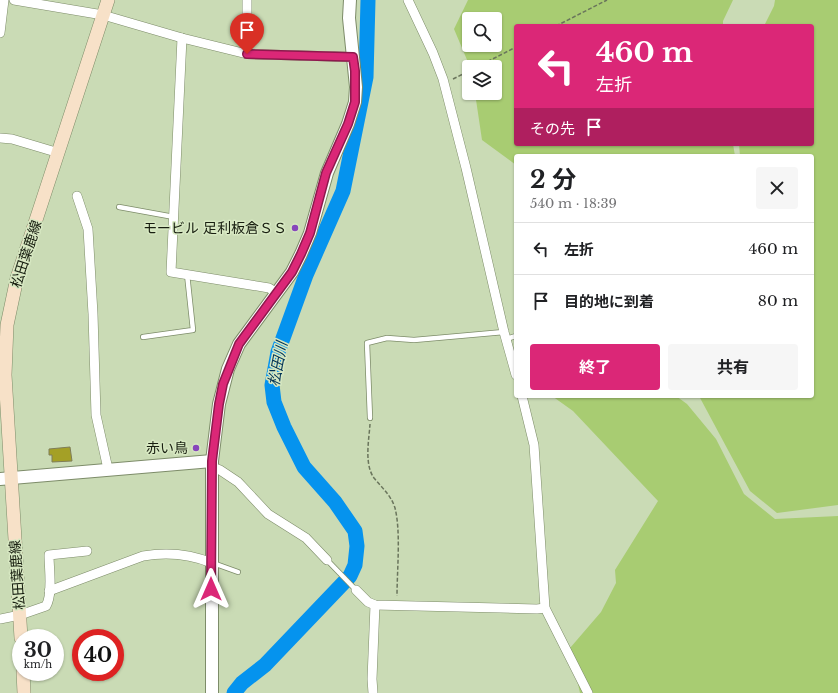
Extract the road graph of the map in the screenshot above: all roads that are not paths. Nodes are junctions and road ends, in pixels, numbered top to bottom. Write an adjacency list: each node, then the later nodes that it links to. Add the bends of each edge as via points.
1 (4, 0): 8 (street)
2 (14, 0): 7 (street)
3 (108, 0): 7 (main road, 松田葉鹿線)
4 (247, 0): 10 (street)
5 (350, 0): 11 (street)
6 (408, 0): 19 (street, via 444,83)
7 (103, 16): 9 (street); 13 (main road, 松田葉鹿線)
8 (0, 33)
9 (182, 38): 10 (street); 16 (street)
10 (247, 54): 11 (street)
11 (353, 57): 18 (street, via 355,102 348,124 326,173 310,233 292,272)
12 (0, 138): 13 (street)
13 (59, 154): 24 (main road, 松田葉鹿線, via 11,302 5,351)
14 (77, 196): 27 (street, via 88,229 96,415)
15 (119, 207): 16 (lane)
16 (174, 217): 17 (street, via 171,272)
17 (187, 274): 18 (street, via 269,288); 21 (lane, via 193,330)
18 (277, 293): 26 (street, via 243,337 228,369 219,404)
19 (505, 336): 20 (lane); 22 (street); 25 (lane, via 414,340 387,338 367,343)
20 (514, 336)
21 (143, 337)
22 (514, 368)
23 (522, 398): 36 (street, via 534,445)
24 (3, 407): 28 (main road, 松田葉鹿線)
25 (370, 418)
26 (212, 464): 27 (street); 30 (street, via 238,482 268,514 306,538); 31 (street)
27 (108, 469): 28 (street)
28 (5, 478): 37 (main road, 松田葉鹿線)
29 (87, 551): 33 (street, via 49,555)
30 (327, 560): 34 (lane)
31 (212, 563): 32 (lane); 33 (street, via 159,553 143,556); 42 (street)
32 (238, 572)
33 (49, 590): 37 (street, via 46,606)
34 (356, 590): 35 (street)
35 (375, 605): 36 (street); 43 (street)
36 (544, 608): 44 (street)
37 (20, 615): 38 (street); 39 (main road, 松田葉鹿線)
38 (0, 619)
39 (21, 629)
40 (23, 681): 41 (main road)
41 (24, 693)
42 (212, 693)
43 (373, 693)
44 (588, 693)

